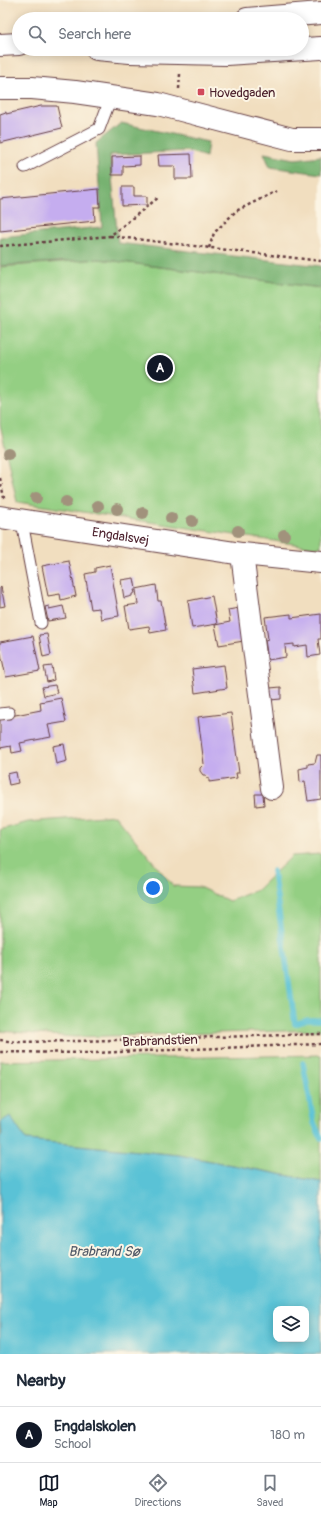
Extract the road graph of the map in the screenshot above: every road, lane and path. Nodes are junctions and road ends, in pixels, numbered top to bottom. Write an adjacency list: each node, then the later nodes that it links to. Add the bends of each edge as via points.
1 (321, 14): 2 (street)
2 (309, 15)
3 (12, 44): 4 (street)
4 (0, 45)
5 (321, 48): 6 (street)
6 (309, 49)
7 (181, 56): 10 (path)
8 (0, 88): 9 (street, via 32,88)
9 (111, 97): 10 (street); 12 (lane, via 99,129)
10 (178, 109): 11 (street, via 292,139)
11 (321, 139)
12 (25, 167)
13 (277, 191): 17 (path, via 236,211 214,233)
14 (160, 198): 15 (path)
15 (110, 236): 16 (path); 17 (path)
16 (0, 246)
17 (209, 248): 18 (path)
18 (321, 261)
19 (0, 517): 20 (street, Engdalsvej)
20 (22, 522): 21 (street, Engdalsvej); 23 (lane)
21 (242, 554): 22 (street, Engdalsvej); 24 (street)
22 (321, 562)
23 (41, 623)
24 (272, 788)
25 (321, 1034): 26 (path, via 78,1041)
26 (0, 1040)
27 (321, 1044): 28 (path, Brabrandstien, via 93,1053)
28 (0, 1052)

